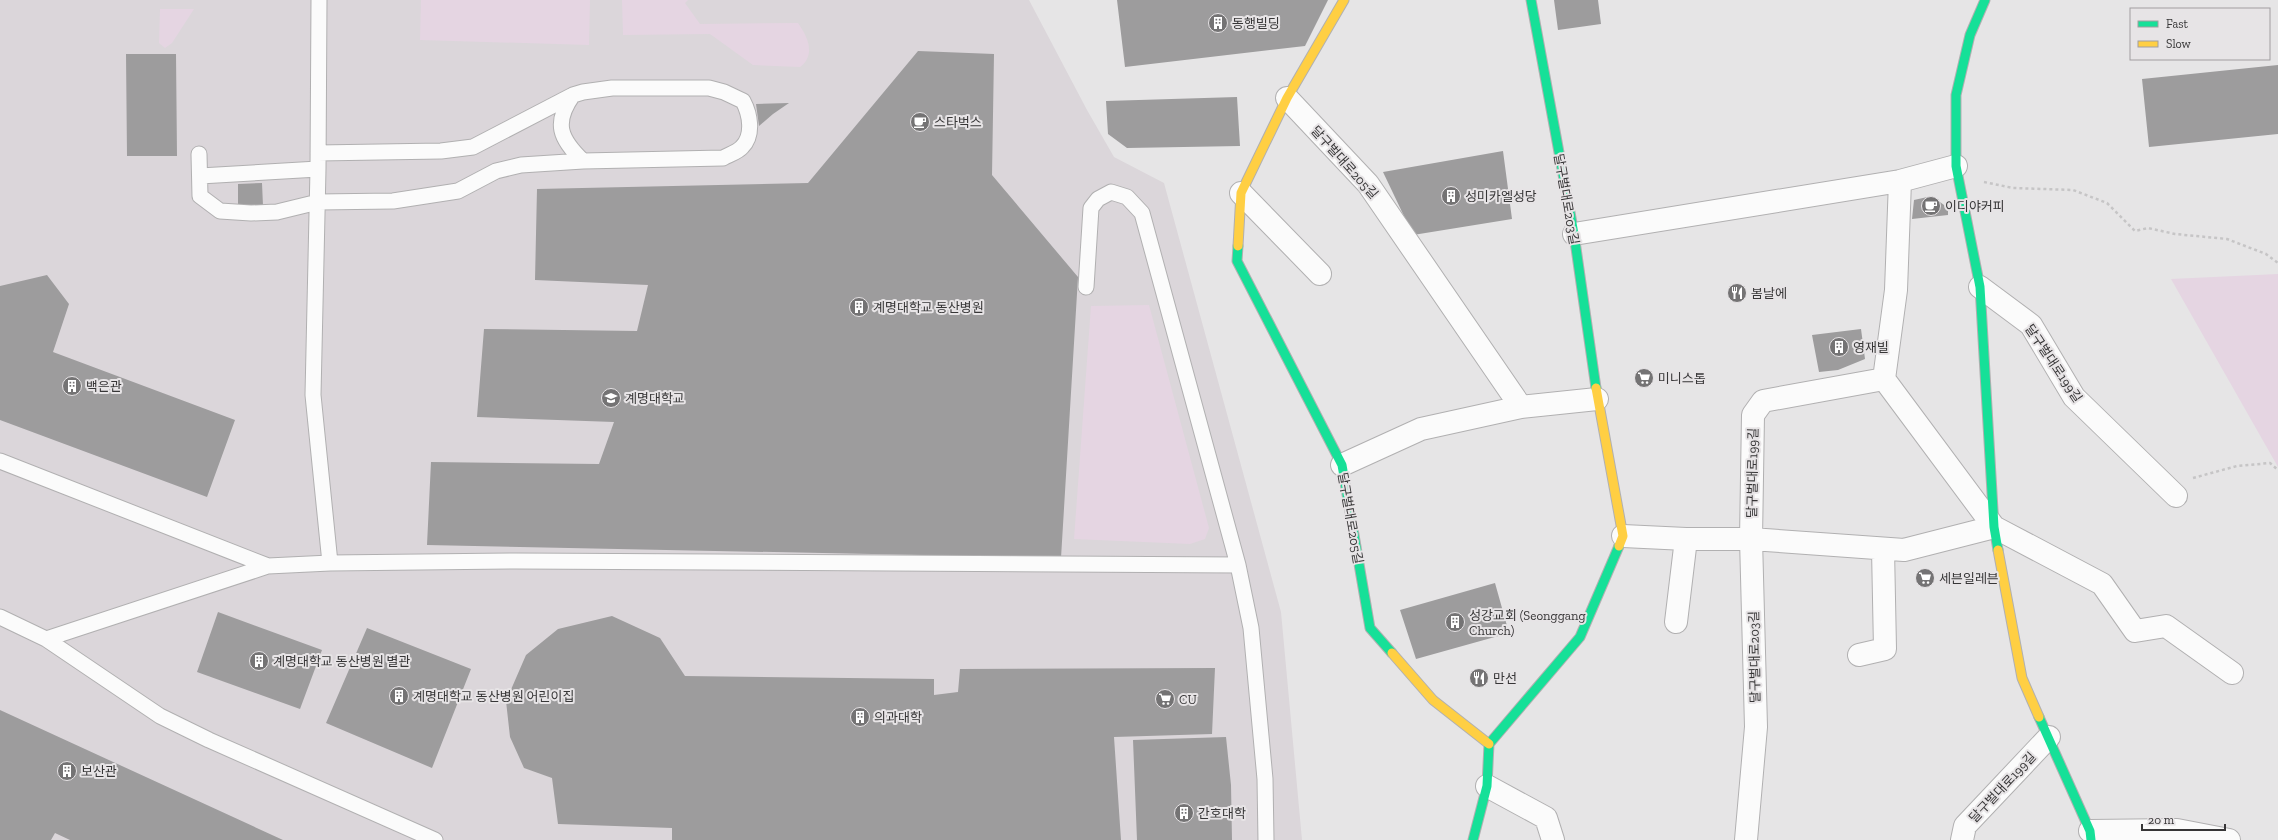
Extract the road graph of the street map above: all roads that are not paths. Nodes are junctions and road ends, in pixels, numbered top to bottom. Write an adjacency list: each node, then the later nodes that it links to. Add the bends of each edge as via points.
1 (319, 0): 7 (lane)
2 (1344, 0): 6 (street, 달구벌대로205길)
3 (1530, 0): 16 (street, 달구벌대로203길)
4 (1985, 0): 11 (street, 달구벌대로199길, via 1970,35 1956,95)
5 (573, 95): 7 (lane, via 474,147 441,151); 9 (lane, via 564,107 560,119 562,133 568,146); 9 (lane, via 612,88 709,88 743,101 750,122 748,138 742,147 723,158)
6 (1287, 98): 14 (street, 달구벌대로205길); 22 (street, 달구벌대로205길, via 1368,184)
7 (318, 153): 10 (lane)
8 (199, 154): 12 (lane)
9 (583, 161): 15 (lane, via 521,165 496,171 458,191 412,199)
10 (318, 169): 12 (lane); 15 (lane)
11 (1957, 172): 13 (street); 19 (street, 달구벌대로199길)
12 (200, 176): 15 (lane, via 200,196 220,211 277,212)
13 (1900, 181): 16 (street); 20 (street, via 1896,290)
14 (1241, 193): 17 (street); 24 (street, 달구벌대로205길, via 1236,260)
15 (318, 202): 31 (lane, via 315,236 313,395)
16 (1574, 234): 21 (street, 달구벌대로203길)
17 (1320, 274)
18 (1086, 287): 32 (lane, via 1091,208 1098,199 1111,192 1127,197 1142,213)
19 (1980, 287): 25 (street, 달구벌대로199길, via 2031,325 2074,397); 26 (street, 달구벌대로199길)
20 (1884, 379): 26 (street, 달구벌대로199길); 29 (street, 달구벌대로199길, via 1763,401 1754,415)
21 (1597, 399): 22 (street); 27 (street, 달구벌대로203길)
22 (1521, 406): 24 (street, via 1421,429)
23 (0, 461): 33 (lane)
24 (1342, 466): 40 (street, 달구벌대로205길, via 1370,628 1433,700)
25 (2176, 496)
26 (1994, 527): 30 (street, via 1904,550); 38 (street, 달구벌대로199길, via 2102,584 2135,631 2166,626); 39 (street, 달구벌대로199길, via 2022,678)
27 (1623, 536): 28 (street); 40 (street, via 1580,637)
28 (1686, 539): 29 (street); 35 (street)
29 (1751, 539): 30 (street); 47 (street, 달구벌대로203길, via 1756,727)
30 (1883, 549): 37 (street, via 1885,649)
31 (330, 563): 32 (lane, via 516,561); 33 (lane)
32 (1238, 565): 44 (lane, via 1251,628 1258,693 1265,779)
33 (268, 566): 36 (lane)
34 (0, 617): 36 (lane)
35 (1676, 622)
36 (46, 639): 43 (lane, via 160,716)
37 (1859, 655)
38 (2232, 674)
39 (2049, 737): 42 (street, 달구벌대로199길); 48 (street, 달구벌대로199길, via 1965,826)
40 (1490, 744): 41 (street)
41 (1487, 786): 45 (street); 46 (street, via 1546,818)
42 (2091, 836): 49 (street, 달구벌대로199길, via 2177,830)
43 (435, 840)
44 (1266, 840)
45 (1473, 840)
46 (1553, 840)
47 (1746, 840)
48 (1962, 840)
49 (2229, 840)

